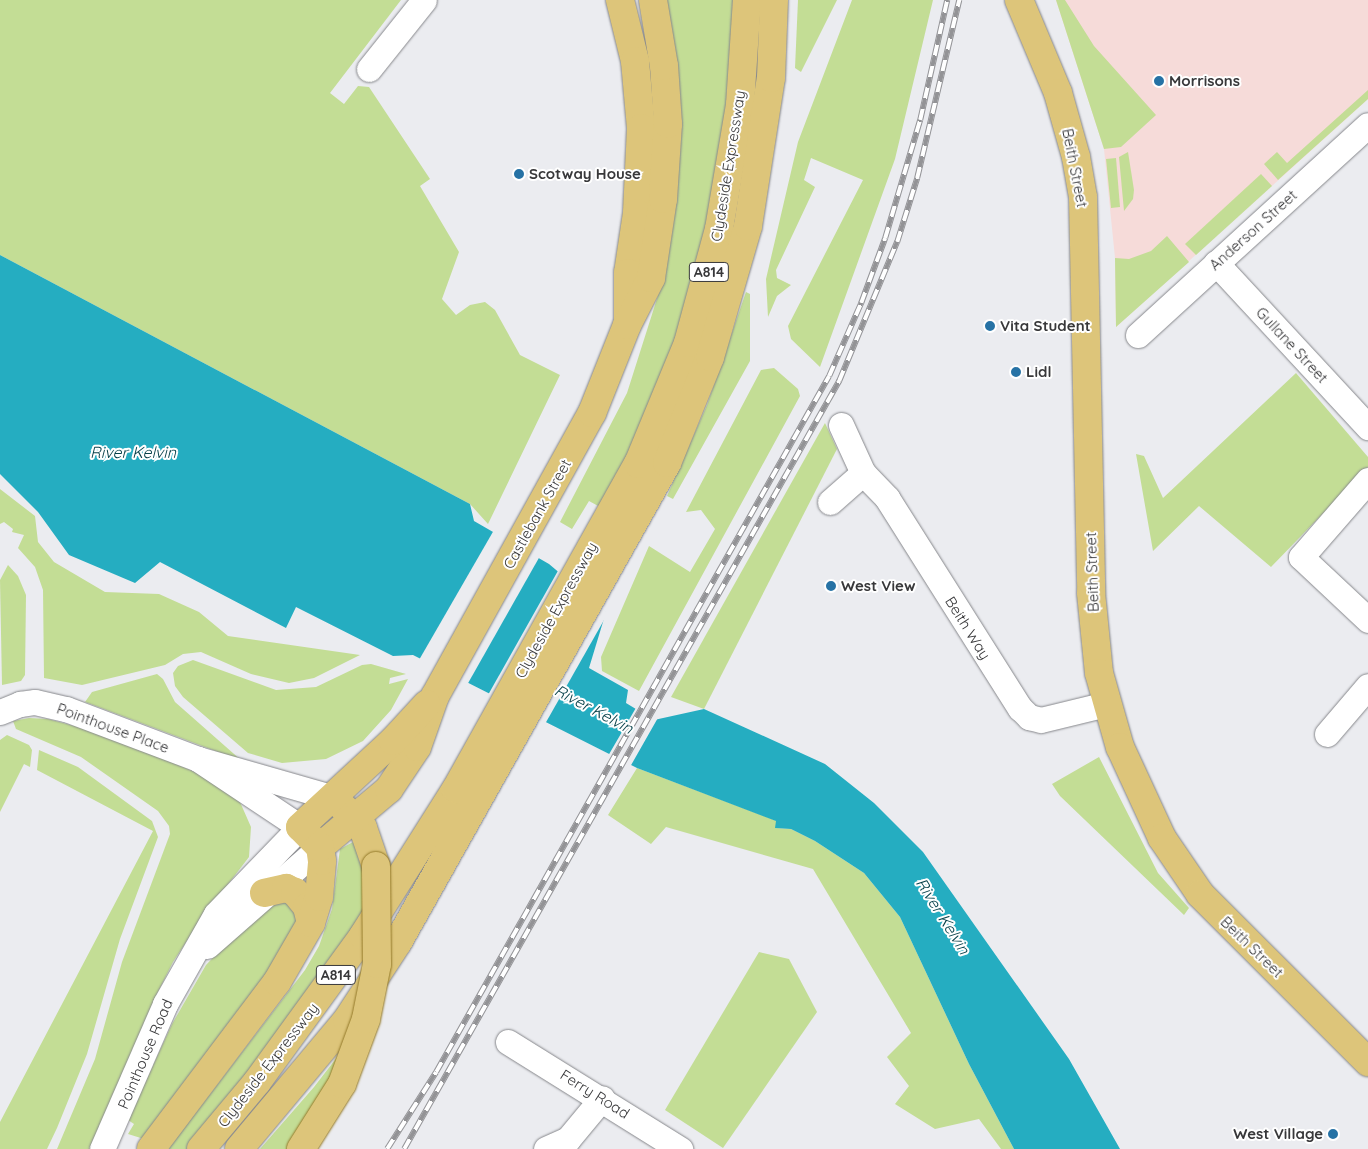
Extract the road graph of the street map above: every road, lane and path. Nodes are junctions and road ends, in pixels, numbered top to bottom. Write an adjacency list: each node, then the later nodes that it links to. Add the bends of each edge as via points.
1 (424, 0): 7 (street)
2 (620, 0): 9 (main road, Castlebank Street)
3 (653, 0): 9 (main road, Castlebank Street, via 664,66)
4 (747, 0): 24 (main road, Clydeside Expressway / A814, via 740,105 728,186 709,274 667,398 638,464 603,526)
5 (774, 0): 24 (main road, Clydeside Expressway / A814, via 771,78 748,226 733,285 688,418 637,521)
6 (1019, 0): 20 (main road, Beith Street, via 1058,93 1083,197 1091,593 1095,645)
7 (368, 68)
8 (1368, 125): 10 (street, Anderson Street)
9 (654, 161): 19 (main road, Castlebank Street, via 628,273 627,325 592,414)
10 (1216, 262): 11 (street, Anderson Street); 13 (street, Gullane Street)
11 (1138, 335)
12 (841, 425): 14 (street, Beith Way)
13 (1368, 427)
14 (863, 473): 16 (street); 20 (street, Beith Way, via 886,498 1020,708 1029,717 1041,720)
15 (1368, 480): 17 (street, via 1301,556)
16 (830, 502)
17 (1368, 620)
18 (1368, 686): 22 (street)
19 (435, 696): 25 (main road, Castlebank Street); 27 (main road, Castlebank Street, via 417,747)
20 (1106, 704): 33 (main road, Beith Street, via 1143,801 1185,873 1216,912)
21 (0, 712): 23 (street, Pointhouse Place, via 7,707 35,702 66,709)
22 (1327, 734)
23 (198, 760): 25 (street, Pointhouse Place); 26 (street, Pointhouse Place)
24 (466, 796): 37 (main road, Clydeside Expressway / A814, via 317,1003); 38 (main road, Clydeside Expressway / A814, via 398,942 347,1020)
25 (334, 798): 26 (main road, Castlebank Street); 27 (main road)
26 (300, 827): 28 (main road); 31 (street, Pointhouse Road, via 216,914)
27 (367, 828): 28 (main road); 39 (main road, Castlebank Street / A814, bridge, via 376,866 377,964 366,1019 342,1084)
28 (320, 847): 29 (street, Pointhouse Road); 30 (main road, A814, via 322,877)
29 (264, 893): 30 (main road, via 286,888 295,892 308,907); 31 (street, Pointhouse Road)
30 (311, 924): 36 (main road, A814, via 277,982)
31 (191, 960): 35 (street, Pointhouse Road, via 165,1004)
32 (508, 1042): 34 (street, Ferry Road)
33 (1368, 1062)
34 (602, 1098): 40 (street, via 568,1139); 41 (street, Ferry Road)
35 (102, 1149)
36 (151, 1149)
37 (201, 1149)
38 (239, 1149)
39 (301, 1149)
40 (546, 1149)
41 (680, 1149)

